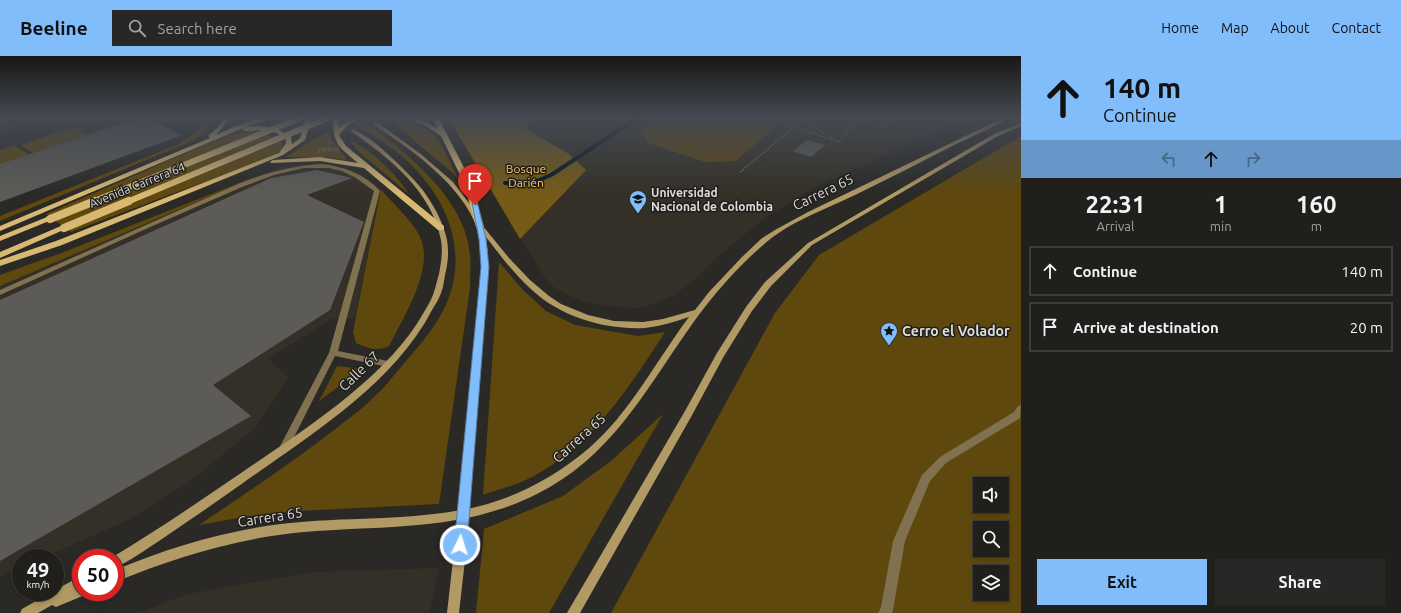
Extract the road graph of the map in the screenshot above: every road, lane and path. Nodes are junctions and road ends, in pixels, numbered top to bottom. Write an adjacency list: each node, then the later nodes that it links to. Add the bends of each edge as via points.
1 (199, 143): 15 (main road)
2 (202, 143): 15 (main road)
3 (239, 143): 24 (main road, Avenida Carrera 64, bridge)
4 (268, 143): 25 (main road, Avenida Carrera 64, bridge)
5 (288, 143): 17 (main road, via 287,149)
6 (299, 143): 17 (main road)
7 (330, 143): 16 (path, bridge, via 329,148 319,149 319,152 338,150)
8 (340, 143): 19 (main road)
9 (370, 143): 22 (main road, Calle 67, via 392,159 419,187)
10 (402, 143): 21 (main road, via 427,161 459,194)
11 (447, 143): 21 (main road, via 468,183)
12 (775, 143): 20 (path)
13 (953, 143): 28 (main road, Carrera 65, via 776,232 726,279)
14 (982, 143): 40 (main road, via 810,244 768,284 720,355)
15 (193, 147): 23 (main road)
16 (322, 150)
17 (281, 154): 18 (main road)
18 (261, 163): 19 (main road, via 320,159); 26 (main road, via 59,243)
19 (367, 167): 22 (main road)
20 (740, 172)
21 (480, 227): 28 (main road, via 535,288 567,310 600,320 630,325 666,322); 39 (main road, bridge, via 484,250 484,282 460,560)
22 (441, 228): 30 (main road, Calle 67, via 446,260 437,292 425,318)
23 (0, 229)
24 (0, 240)
25 (0, 254)
26 (0, 263)
27 (0, 293): 29 (lane, via 251,181 291,169 321,166 350,171 363,178 377,191)
28 (696, 312): 34 (main road, Carrera 65, via 620,422 596,448 533,492 496,507 449,517 300,527 251,534 171,555)
29 (333, 353): 30 (lane); 32 (lane)
30 (388, 364): 32 (main road, Calle 67, via 340,409)
31 (1021, 409): 41 (lane, via 1016,415 943,460 926,478 899,541)
32 (283, 450): 33 (main road, Calle 67)
33 (124, 556)
34 (124, 573)
35 (72, 587): 37 (main road)
36 (72, 595): 38 (main road)
37 (26, 613)
38 (29, 613)
39 (453, 613)
40 (573, 613)
41 (884, 613)

